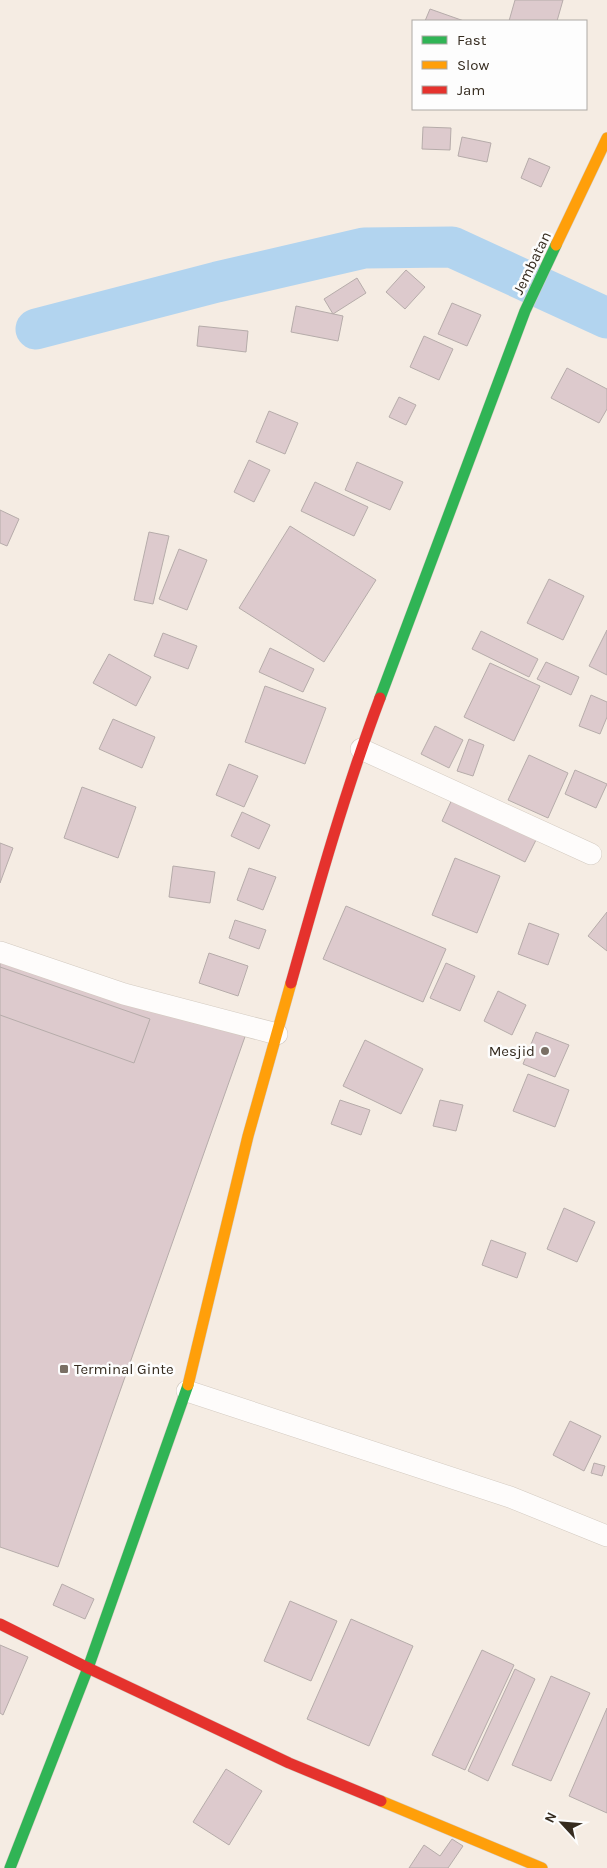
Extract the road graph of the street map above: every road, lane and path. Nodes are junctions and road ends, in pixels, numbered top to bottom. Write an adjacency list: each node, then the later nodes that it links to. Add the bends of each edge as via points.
1 (607, 138): 2 (main road, Jembatan, via 525,311)
2 (361, 748): 3 (street); 5 (main road, Jembatan)
3 (591, 854)
4 (0, 952): 5 (street, via 124,994)
5 (277, 1034): 6 (main road, Jembatan, via 248,1136)
6 (187, 1391): 7 (street, via 510,1497); 9 (main road, Jembatan)
7 (607, 1536)
8 (0, 1624): 9 (main road)
9 (88, 1668): 10 (main road, Jembatan); 11 (main road, via 289,1763)
10 (10, 1868)
11 (542, 1868)

